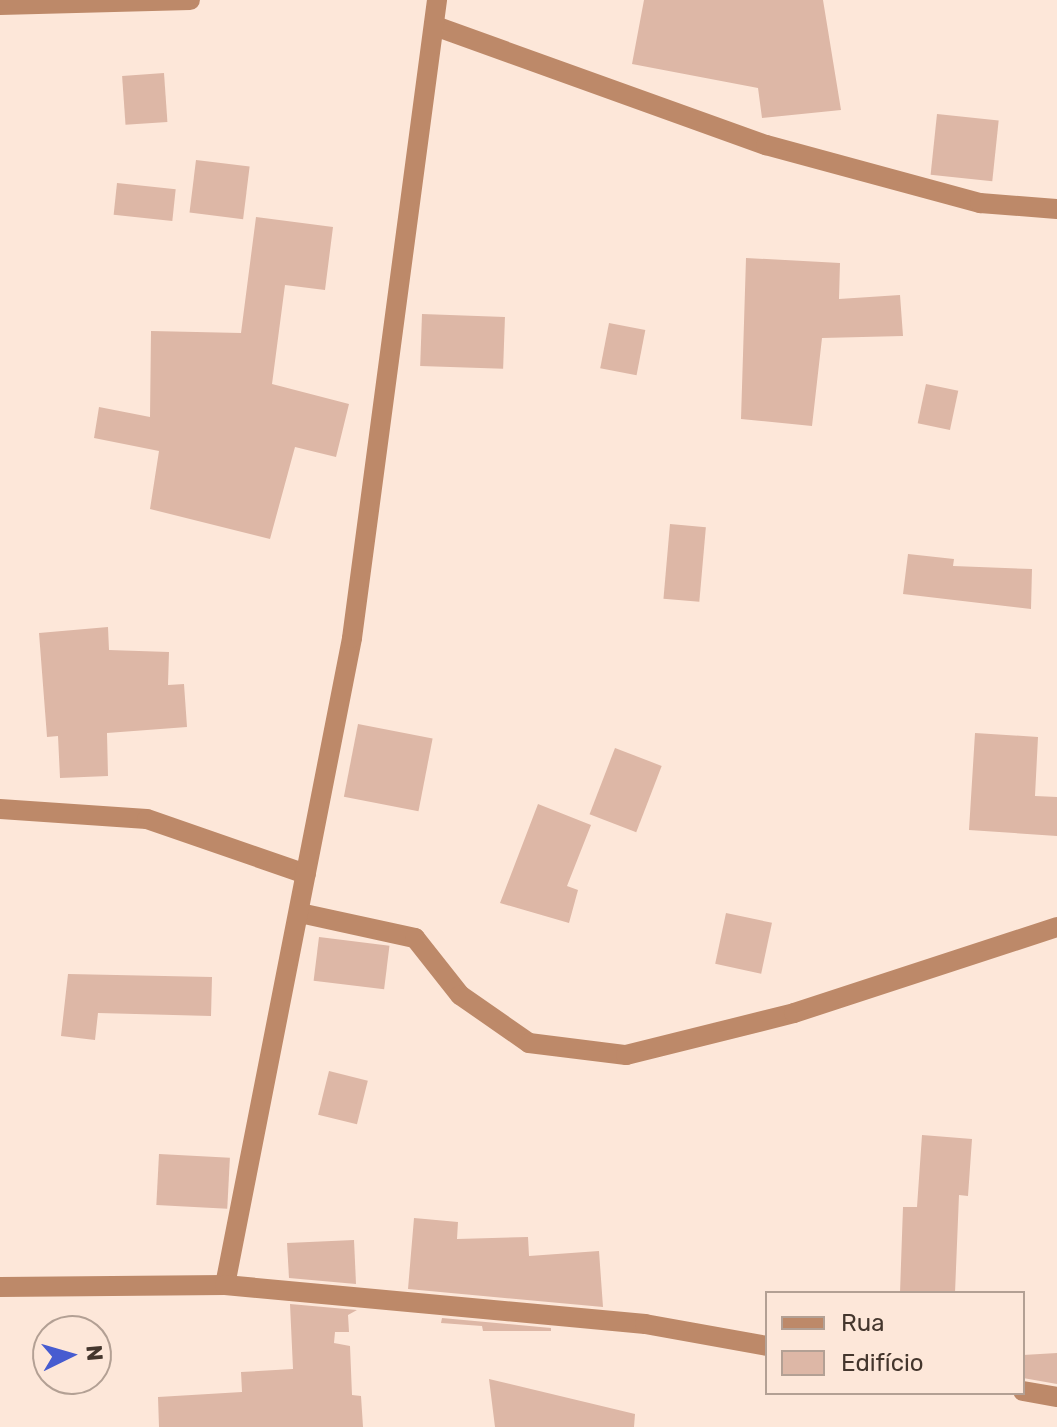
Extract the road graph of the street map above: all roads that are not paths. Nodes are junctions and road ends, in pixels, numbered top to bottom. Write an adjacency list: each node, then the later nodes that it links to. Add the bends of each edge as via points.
1 (190, 0): 3 (street)
2 (437, 0): 4 (street)
3 (0, 5)
4 (435, 26): 5 (street, via 766,145 980,203); 7 (street, via 352,638)
5 (1057, 209)
6 (0, 809): 7 (street, via 147,819)
7 (306, 874): 8 (street)
8 (300, 913): 9 (street, via 415,938 460,995 529,1043 626,1055 794,1013); 10 (street)
9 (1057, 927)
10 (225, 1285): 11 (street); 12 (street, via 645,1324)
11 (0, 1287)
12 (765, 1346)
13 (1025, 1391): 14 (street)
14 (1057, 1397)

